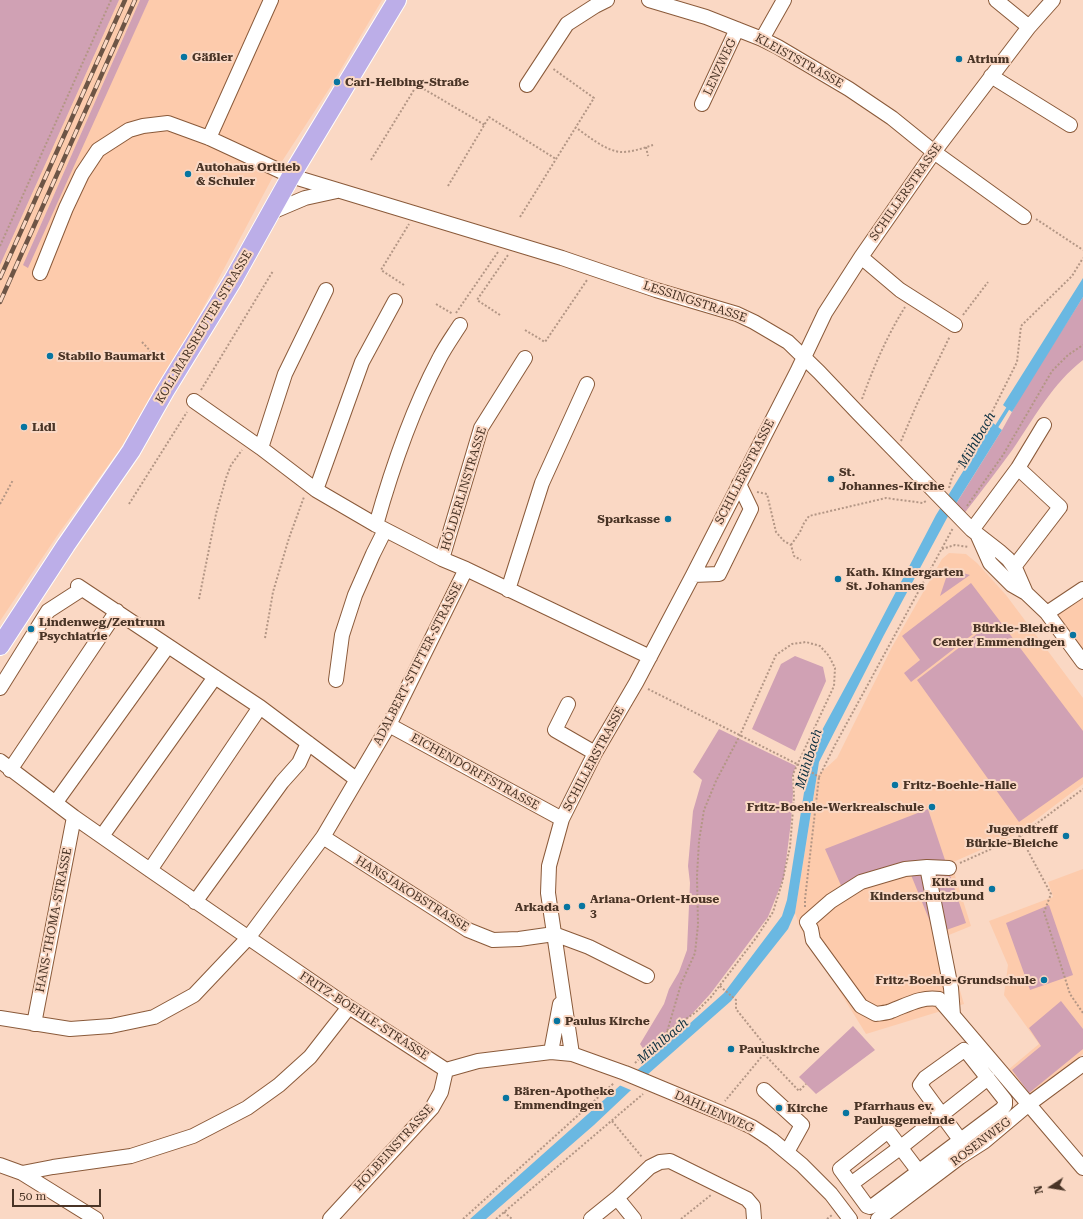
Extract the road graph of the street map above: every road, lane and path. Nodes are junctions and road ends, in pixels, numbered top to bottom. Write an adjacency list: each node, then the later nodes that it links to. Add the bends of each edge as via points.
1 (111, 0): 34 (path)
2 (271, 0): 19 (street)
3 (397, 0): 26 (main road, KOLLMARSREUTER STRASSE)
4 (607, 0): 12 (street, via 566,24)
5 (649, 0): 10 (street, KLEISTSTRASSE)
6 (784, 0): 11 (street)
7 (996, 0): 9 (street)
8 (1053, 0): 9 (street, SCHILLERSTRASSE)
9 (1029, 27): 13 (street, SCHILLERSTRASSE)
10 (737, 29): 11 (street, KLEISTSTRASSE); 15 (street, LENZWEG)
11 (762, 39): 22 (street, KLEISTSTRASSE, via 849,89 892,118)
12 (543, 61): 14 (street); 18 (path, via 594,98)
13 (991, 76): 17 (street); 22 (street, SCHILLERSTRASSE)
14 (527, 85)
15 (702, 104)
16 (485, 125): 24 (path, via 489,117); 25 (path, via 417,85); 27 (path)
17 (1070, 126)
18 (576, 127): 21 (path, via 608,149 621,152); 24 (path)
19 (209, 138): 26 (street); 40 (street, via 168,123 129,130 98,150 82,174)
20 (653, 145): 21 (path)
21 (646, 147): 23 (path)
22 (934, 152): 32 (street, KLEISTSTRASSE); 36 (street, SCHILLERSTRASSE)
23 (648, 156)
24 (556, 159): 31 (path)
25 (371, 160)
26 (291, 176): 28 (street, LESSINGSTRASSE); 29 (main road, KOLLMARSREUTER STRASSE)
27 (448, 186)
28 (340, 191): 29 (street, LESSINGSTRASSE, via 305,198); 30 (street, LESSINGSTRASSE)
29 (272, 212): 55 (main road, KOLLMARSREUTER STRASSE)
30 (415, 214): 33 (street, LESSINGSTRASSE); 42 (path, via 381,270)
31 (520, 217)
32 (1024, 217): 35 (path, via 1032,216)
33 (510, 243): 38 (street, LESSINGSTRASSE); 46 (path, via 455,315); 47 (path, via 477,300)
34 (0, 246)
35 (1083, 250)
36 (860, 257): 44 (street); 53 (street, SCHILLERSTRASSE, via 825,313)
37 (1083, 258): 67 (path, via 1072,276 1021,326 1017,362 991,414)
38 (594, 269): 50 (path, via 545,342); 53 (street, LESSINGSTRASSE, via 745,317 788,342)
39 (273, 271): 57 (path)
40 (40, 273)
41 (988, 282): 49 (path)
42 (404, 285)
43 (326, 290): 61 (street, via 285,374)
44 (911, 297): 49 (street); 58 (path, via 873,367)
45 (395, 301): 65 (street, via 362,362)
46 (436, 304)
47 (500, 316)
48 (460, 325): 71 (street, via 440,358 409,423 388,482)
49 (955, 325): 62 (path)
50 (525, 330)
51 (142, 342): 55 (path, via 154,355)
52 (1083, 345): 70 (path, via 1052,371 1003,455)
53 (804, 357): 58 (street, LESSINGSTRASSE); 66 (street, SCHILLERSTRASSE)
54 (525, 358): 76 (street, HÖLDERLINSTRASSE, via 481,428)
55 (179, 367): 88 (main road, KOLLMARSREUTER STRASSE, via 131,451)
56 (587, 384): 82 (street, via 542,483)
57 (194, 401): 60 (street, HÖLDERLINSTRASSE); 69 (path)
58 (858, 413): 62 (street, LESSINGSTRASSE)
59 (1044, 425): 63 (street)
60 (249, 440): 61 (street, HÖLDERLINSTRASSE); 84 (path, via 231,465 226,478)
61 (261, 448): 65 (street, HÖLDERLINSTRASSE)
62 (896, 453): 67 (street, LESSINGSTRASSE)
63 (1018, 468): 72 (street); 78 (street, via 1060,507)
64 (13, 480): 68 (path)
65 (313, 487): 71 (street, HÖLDERLINSTRASSE); 87 (path, via 289,538 273,592)
66 (742, 489): 73 (path, via 766,494 776,532); 80 (street, SCHILLERSTRASSE); 80 (street, via 751,509 719,574)
67 (940, 497): 70 (street, LESSINGSTRASSE); 73 (path, via 930,498 923,503 886,498 809,516)
68 (0, 504)
69 (129, 504)
70 (957, 518): 72 (street, LESSINGSTRASSE); 75 (path)
71 (380, 528): 76 (street, HÖLDERLINSTRASSE); 93 (street, via 342,635)
72 (975, 533): 78 (street, LESSINGSTRASSE, via 999,551); 83 (street, LESSINGSTRASSE, via 990,563 1012,585)
73 (791, 545): 77 (path, via 794,556)
74 (971, 548): 75 (path, via 955,545)
75 (942, 549): 104 (path)
76 (442, 559): 79 (street, HÖLDERLINSTRASSE)
77 (801, 560)
78 (1014, 567): 83 (street, LESSINGSTRASSE)
79 (466, 570): 82 (street, HÖLDERLINSTRASSE); 98 (street, ADALBERT-STIFTER-STRASSE)
80 (693, 575): 90 (street, SCHILLERSTRASSE)
81 (1083, 588): 86 (street)
82 (508, 590): 90 (street, HÖLDERLINSTRASSE)
83 (1026, 593): 86 (street, LESSINGSTRASSE)
84 (199, 600)
85 (117, 611): 89 (street); 95 (street, via 80,587 48,611); 103 (street, FRITZ-BOEHLE-STRASSE)
86 (1047, 613): 91 (street, LESSINGSTRASSE)
87 (265, 638)
88 (0, 646)
89 (168, 646): 92 (street); 107 (street)
90 (650, 656): 94 (street, SCHILLERSTRASSE)
91 (1083, 662)
92 (214, 677): 97 (street); 110 (street)
93 (336, 680)
94 (636, 683): 99 (path); 101 (street, SCHILLERSTRASSE)
95 (0, 688)
96 (568, 704): 101 (street, via 555,730)
97 (260, 707): 100 (street); 115 (street)
98 (389, 725): 105 (street, ADALBERT-STIFTER-STRASSE); 109 (street, EICHENDORFFSTRASSE)
99 (740, 735): 102 (path); 102 (path, via 776,655 792,644 806,642 820,646 835,668 834,686); 128 (path, via 716,780 704,810 696,876 698,925 695,953 681,984)
100 (308, 743): 105 (street); 116 (street, via 299,763 282,782)
101 (595, 753): 109 (street, SCHILLERSTRASSE)
102 (798, 764): 104 (path); 121 (path, via 793,774 790,847 773,912)
103 (5, 766): 107 (street, FRITZ-BOEHLE-STRASSE)
104 (820, 777): 117 (path, via 804,899)
105 (356, 779): 112 (street, ADALBERT-STIFTER-STRASSE)
106 (1083, 789): 111 (path)
107 (56, 802): 108 (street, FRITZ-BOEHLE-STRASSE)
108 (74, 817): 110 (street, FRITZ-BOEHLE-STRASSE); 127 (street, HANS-THOMA-STRASSE)
109 (562, 819): 118 (street, SCHILLERSTRASSE, via 549,866 548,893)
110 (102, 836): 115 (street, FRITZ-BOEHLE-STRASSE)
111 (1020, 836): 114 (path); 124 (path, via 1051,894 1044,912 1070,994)
112 (323, 837): 118 (street, HANSJAKOBSTRASSE, via 468,930 493,940); 119 (street, ADALBERT-STIFTER-STRASSE)
113 (927, 867): 114 (street); 117 (street, via 905,869 861,882 831,901); 125 (street, via 951,988)
114 (949, 868)
115 (150, 870): 116 (street, FRITZ-BOEHLE-STRASSE)
116 (195, 902): 119 (street, FRITZ-BOEHLE-STRASSE)
117 (807, 922): 125 (street, via 813,940 861,1006 876,1014 930,997 939,999)
118 (554, 934): 120 (street, via 589,947); 122 (street, SCHILLERSTRASSE)
119 (248, 938): 123 (street, FRITZ-BOEHLE-STRASSE); 127 (street, ADALBERT-STIFTER-STRASSE, via 194,995 154,1017 110,1026 70,1029)
120 (647, 976)
121 (720, 986): 128 (path, via 696,1012); 131 (path, via 736,1000 736,1009 768,1049)
122 (562, 989): 129 (street, SCHILLERSTRASSE); 130 (street, SCHILLERSTRASSE)
123 (349, 1008): 134 (street, FRITZ-BOEHLE-STRASSE); 151 (street, via 310,1057 279,1085 247,1108 193,1136 131,1156)
124 (1083, 1013)
125 (953, 1015): 140 (street)
126 (0, 1018): 127 (street, ADALBERT-STIFTER-STRASSE)
127 (34, 1024)
128 (667, 1032): 132 (path)
129 (551, 1052): 130 (street, DAHLIENWEG); 134 (street, via 478,1061)
130 (572, 1054): 135 (street, DAHLIENWEG)
131 (764, 1054): 138 (path, via 799,1091); 141 (path)
132 (641, 1058)
133 (1083, 1064): 140 (street, ROSENWEG)
134 (446, 1070): 157 (street, HOLBEINSTRASSE, via 441,1092 432,1108)
135 (627, 1074): 137 (street, DAHLIENWEG); 158 (path)
136 (988, 1078): 142 (street); 142 (street, via 964,1050 925,1078 920,1085); 144 (street, via 1005,1100 1005,1105)
137 (648, 1084): 141 (street, DAHLIENWEG); 143 (path)
138 (806, 1084)
139 (764, 1090): 146 (street, via 802,1124)
140 (1029, 1104): 149 (street); 166 (street, ROSENWEG)
141 (716, 1112): 146 (street, DAHLIENWEG, via 752,1128)
142 (942, 1115): 144 (street); 145 (street)
143 (612, 1121): 148 (path); 155 (path)
144 (961, 1140): 150 (street)
145 (901, 1147): 150 (street); 152 (street); 152 (street, via 888,1131 840,1169)
146 (787, 1152): 165 (street, DAHLIENWEG, via 831,1194)
147 (0, 1165): 151 (street)
148 (650, 1167): 153 (street, via 670,1161); 154 (street)
149 (1083, 1168)
150 (919, 1172): 152 (street, via 870,1207)
151 (22, 1173): 156 (street)
152 (851, 1184)
153 (722, 1186): 163 (path); 164 (street, via 748,1199 753,1206)
154 (617, 1198): 161 (street); 162 (street)
155 (504, 1212): 159 (path); 160 (path)
156 (96, 1219)
157 (330, 1219)
158 (463, 1219)
159 (496, 1219)
160 (512, 1219)
161 (591, 1219)
162 (634, 1219)
163 (681, 1219)
164 (754, 1219)
165 (850, 1219)
166 (878, 1219)

